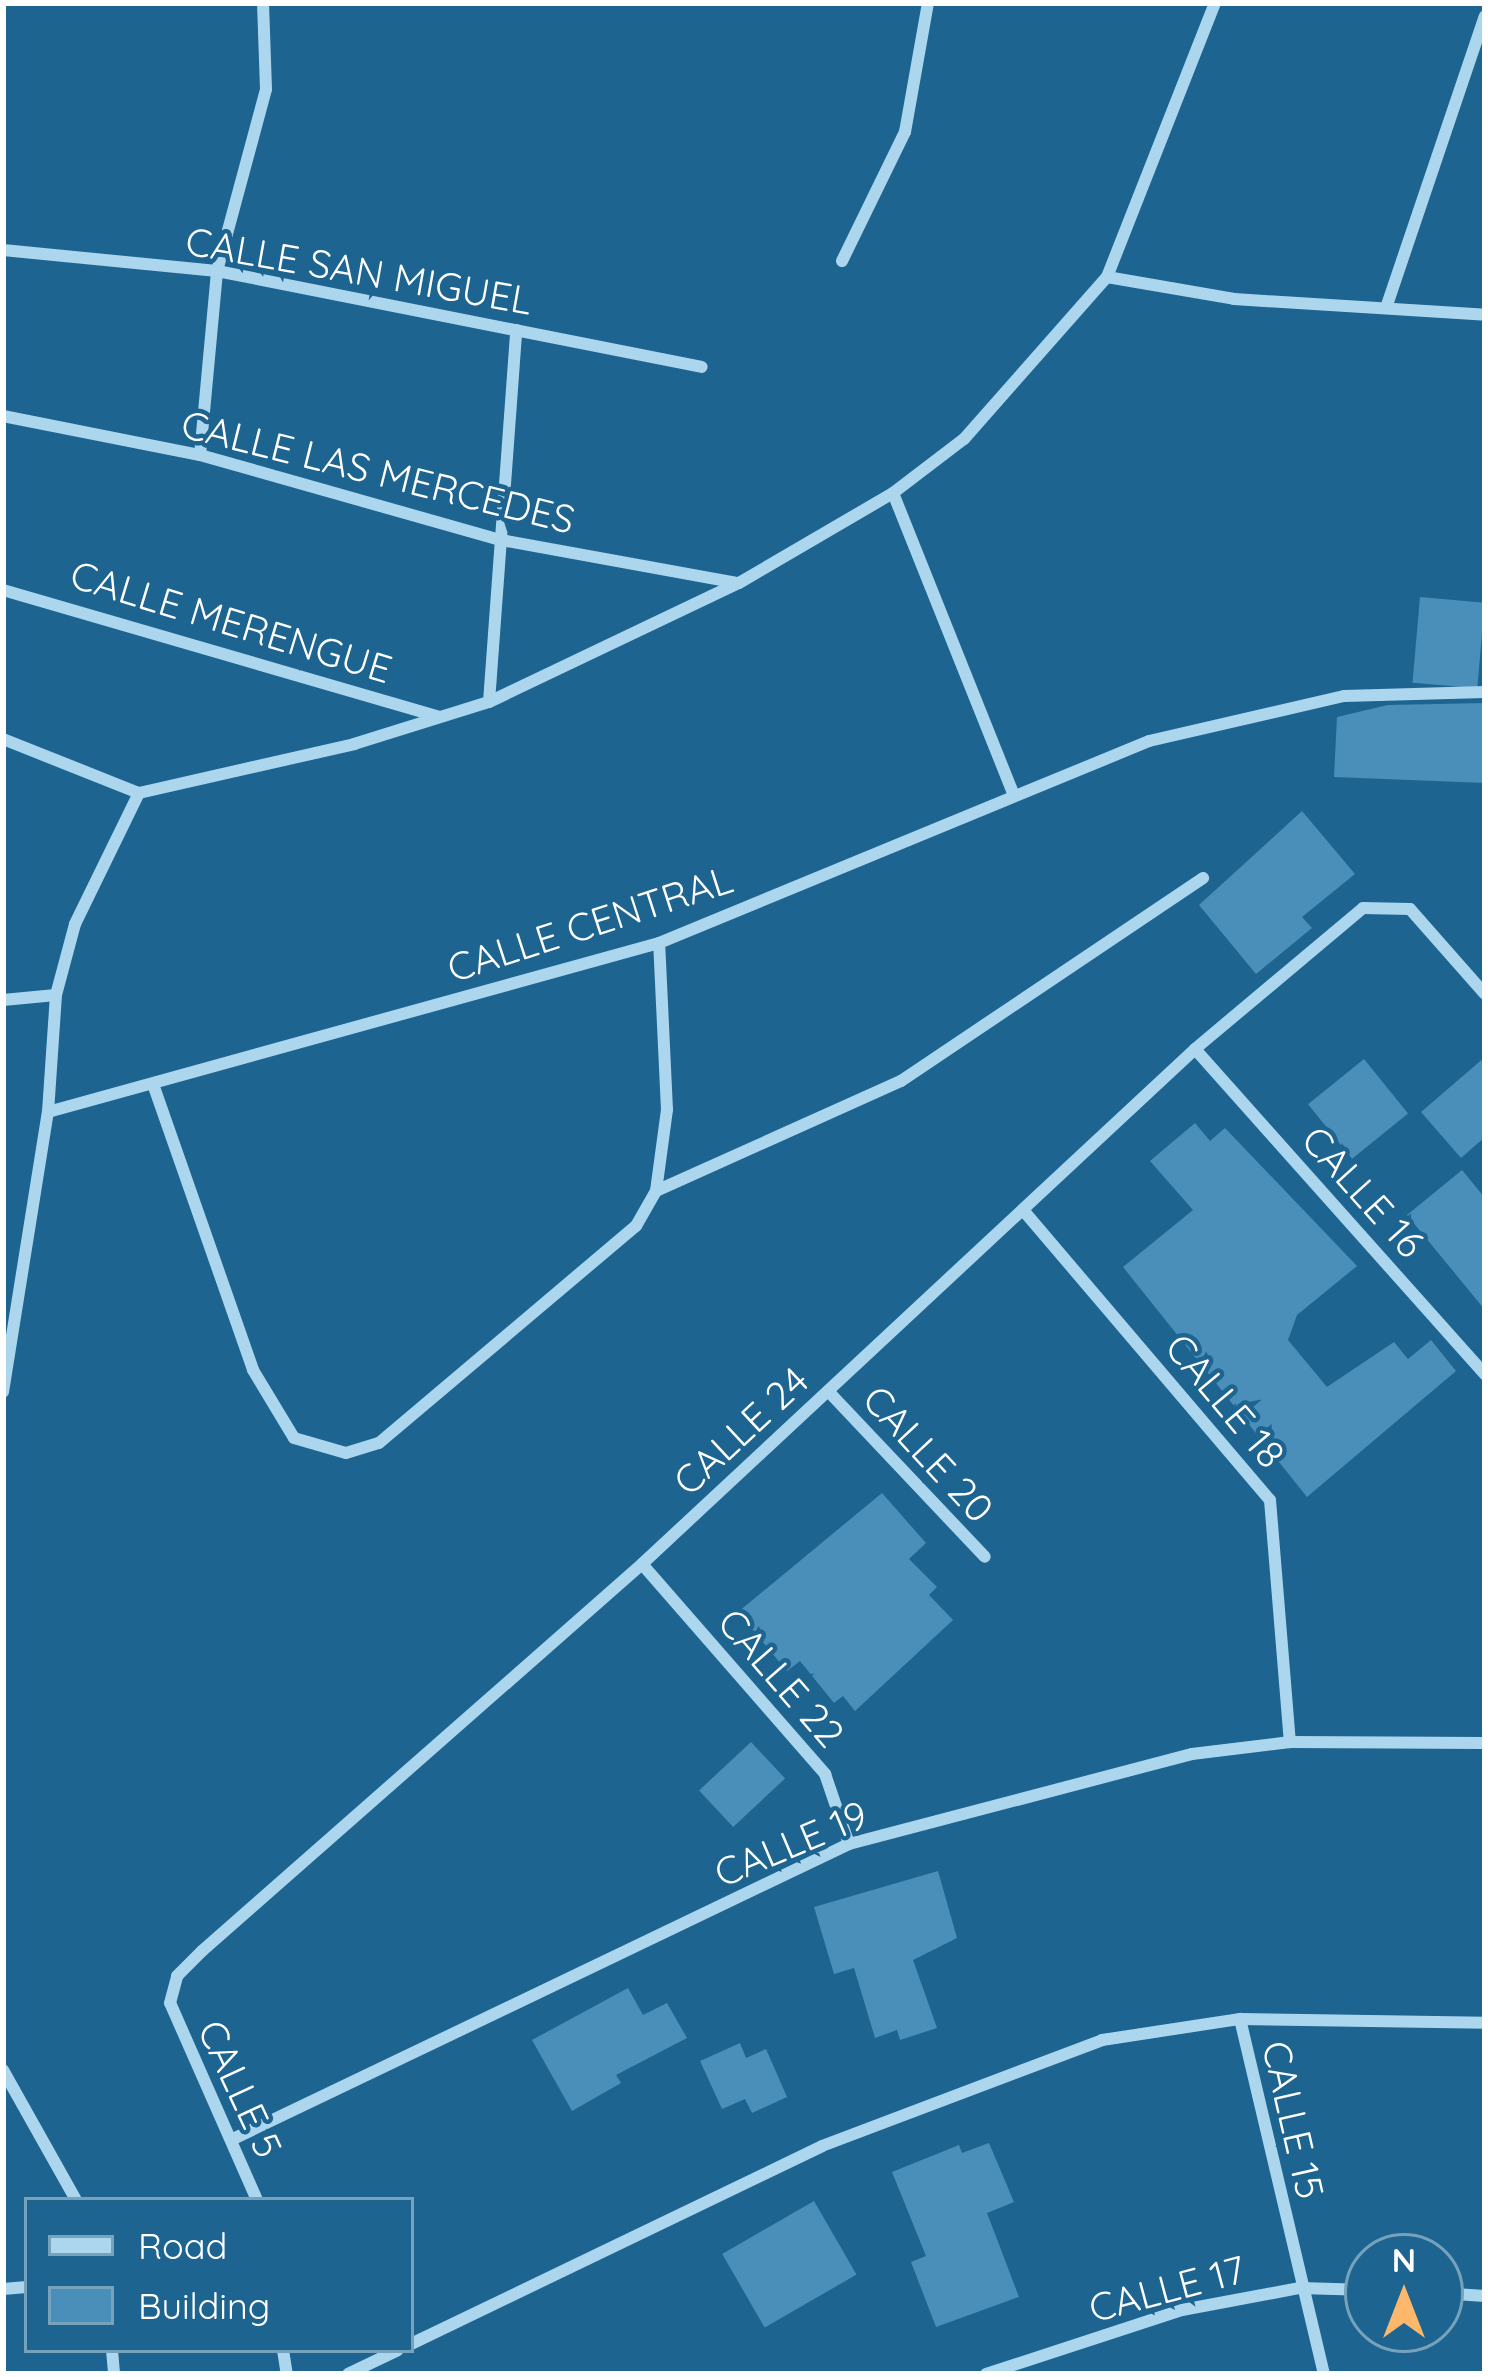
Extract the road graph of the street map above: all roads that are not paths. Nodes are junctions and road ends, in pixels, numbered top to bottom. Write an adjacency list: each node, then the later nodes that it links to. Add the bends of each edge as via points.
1 (263, 3): 7 (street, via 266,89)
2 (928, 3): 6 (street, via 905,132)
3 (1215, 3): 8 (street)
4 (1485, 16): 9 (street)
5 (3, 250): 7 (street, CALLE SAN MIGUEL)
6 (842, 261)
7 (217, 272): 11 (street, CALLE SAN MIGUEL); 14 (street)
8 (1107, 277): 9 (street, via 1234,298); 15 (street, via 964,439)
9 (1387, 304): 10 (street)
10 (1485, 315)
11 (516, 330): 12 (street, CALLE SAN MIGUEL); 16 (street)
12 (702, 367)
13 (3, 416): 14 (street, CALLE LAS MERCEDES)
14 (200, 455): 16 (street, CALLE LAS MERCEDES)
15 (893, 493): 17 (street); 24 (street)
16 (501, 540): 17 (street, CALLE LAS MERCEDES); 20 (street)
17 (739, 583): 20 (street)
18 (3, 590): 21 (street, CALLE MERENGUE)
19 (1485, 692): 24 (street, CALLE CENTRAL, via 1344,696 1149,741)
20 (489, 702): 21 (street)
21 (441, 718): 23 (street)
22 (3, 739): 23 (street)
23 (139, 793): 28 (street, via 75,924)
24 (1014, 796): 26 (street, CALLE CENTRAL)
25 (1202, 878): 33 (street, via 901,1081)
26 (659, 943): 31 (street, CALLE CENTRAL); 33 (street, via 667,1110)
27 (1485, 994): 30 (street, CALLE 24, via 1410,909 1363,908)
28 (56, 995): 29 (street); 32 (street)
29 (3, 1000)
30 (1196, 1049): 34 (street, CALLE 24); 36 (street, CALLE 16)
31 (153, 1084): 32 (street, CALLE CENTRAL); 33 (street, via 254,1370 294,1438 321,1452 379,1443 636,1226)
32 (47, 1112): 35 (street)
33 (656, 1191)
34 (1023, 1210): 37 (street, CALLE 24); 41 (street, CALLE 18, via 1270,1500)
35 (7, 1341): 38 (street)
36 (1485, 1375)
37 (828, 1391): 39 (street, CALLE 20); 40 (street, CALLE 24)
38 (3, 1392)
39 (985, 1558)
40 (642, 1564): 43 (street, CALLE 22, via 826,1774); 44 (street, CALLE 24, via 202,1951 177,1976)
41 (1290, 1742): 42 (street, CALLE 19); 43 (street, CALLE 19, via 1192,1754)
42 (1485, 1743)
43 (849, 1844): 48 (street, CALLE 19)
44 (170, 2003): 48 (street, CALLE 5)
45 (1240, 2019): 46 (street); 51 (street, CALLE 15); 53 (street, via 1102,2040 822,2146)
46 (1485, 2023)
47 (3, 2070): 49 (street)
48 (233, 2139): 50 (street, CALLE 5)
49 (74, 2197)
50 (256, 2197)
51 (1300, 2288): 52 (street, CALLE 17); 56 (street, CALLE 17, via 1182,2310); 57 (street, CALLE 15)
52 (1344, 2289)
53 (414, 2343)
54 (392, 2353): 55 (street)
55 (348, 2374)
56 (986, 2374)
57 (1324, 2374)

